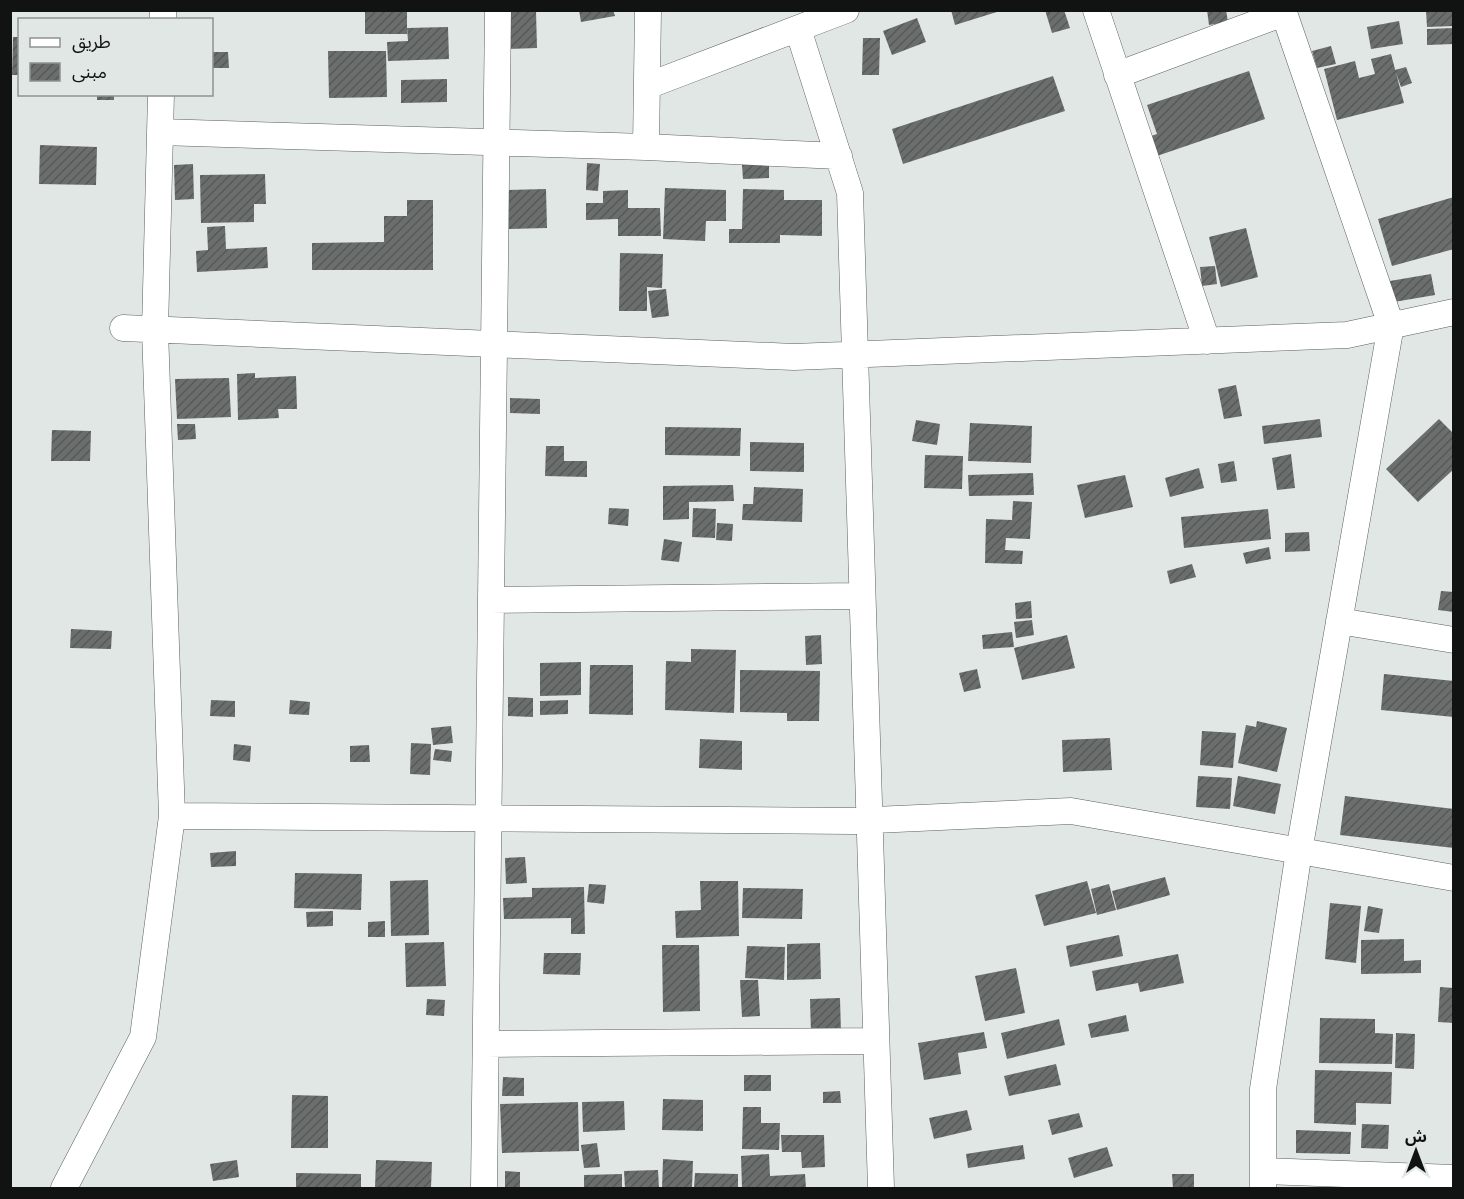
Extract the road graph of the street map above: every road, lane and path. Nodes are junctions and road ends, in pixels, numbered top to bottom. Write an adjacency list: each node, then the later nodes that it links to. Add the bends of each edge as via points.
1 (498, 10): 11 (street)
2 (648, 10): 8 (street)
3 (846, 10): 6 (street)
4 (1096, 10): 7 (street)
5 (1283, 12): 7 (street); 15 (street)
6 (798, 29): 8 (street); 13 (street)
7 (1117, 75): 18 (street)
8 (647, 86): 12 (street)
9 (161, 96): 10 (street)
10 (160, 132): 11 (street); 17 (street)
11 (497, 142): 12 (street); 19 (street)
12 (646, 147): 13 (street)
13 (839, 156): 20 (street, via 850,193)
14 (1454, 312): 15 (street)
15 (1391, 325): 18 (street, via 1347,335); 23 (street)
16 (123, 328): 17 (street)
17 (155, 330): 19 (street); 25 (street)
18 (1207, 341): 20 (street)
19 (495, 344): 20 (street, via 794,357); 22 (street)
20 (855, 355): 21 (street)
21 (862, 596): 22 (street); 27 (street)
22 (491, 600): 26 (street)
23 (1339, 621): 24 (street); 28 (street)
24 (1454, 640)
25 (172, 816): 26 (street); 34 (street, via 143,1037)
26 (488, 819): 27 (street); 31 (street)
27 (869, 820): 28 (street, via 1071,811); 30 (street)
28 (1299, 851): 29 (street); 33 (street, via 1263,1089)
29 (1454, 878)
30 (876, 1041): 31 (street); 36 (street)
31 (486, 1044): 35 (street)
32 (1454, 1178): 33 (street)
33 (1263, 1180)
34 (64, 1188)
35 (484, 1188)
36 (881, 1188)

